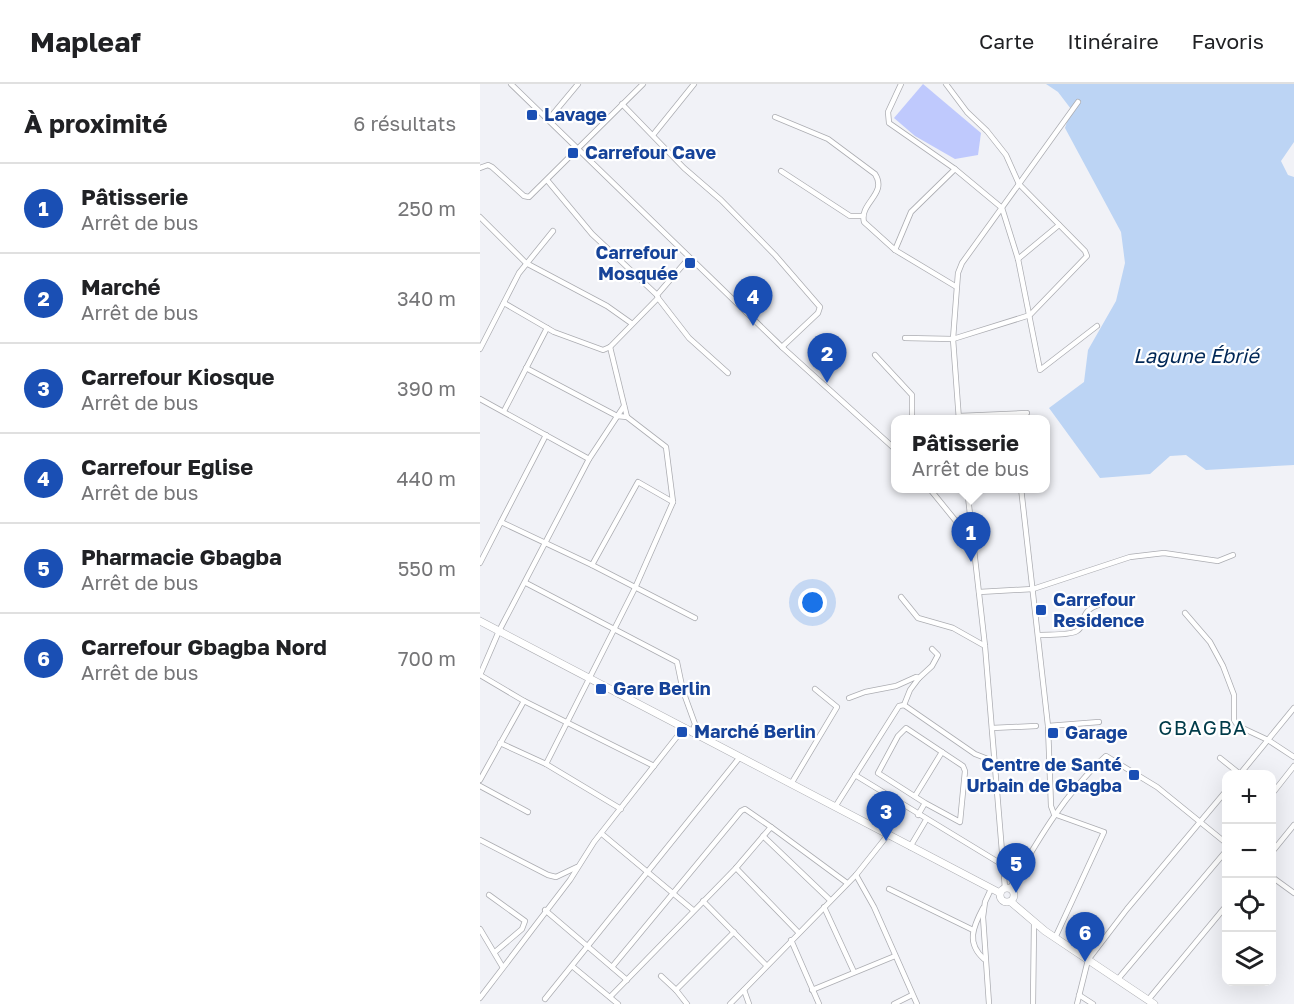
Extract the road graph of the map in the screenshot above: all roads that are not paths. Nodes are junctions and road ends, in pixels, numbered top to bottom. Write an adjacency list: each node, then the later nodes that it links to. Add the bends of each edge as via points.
1 (511, 84): 10 (street)
2 (578, 84): 10 (street)
3 (643, 84): 8 (street)
4 (693, 84): 11 (street)
5 (901, 84): 14 (street, via 888,112 889,123)
6 (946, 84): 17 (street, via 1006,155)
7 (1078, 102): 17 (street)
8 (622, 104): 11 (street); 12 (street)
9 (775, 117): 20 (street, via 828,139 875,174 879,187)
10 (548, 120): 12 (street)
11 (653, 135): 37 (street, via 745,224 820,306 818,313)
12 (578, 149): 16 (street); 24 (street)
13 (480, 168): 16 (street, via 492,166 526,197)
14 (955, 169): 18 (street); 23 (street, via 911,212)
15 (781, 171): 20 (street, via 850,216)
16 (547, 180): 28 (street, via 592,234)
17 (1018, 184): 18 (street); 21 (street)
18 (1002, 208): 25 (street); 27 (street, via 962,263)
19 (480, 216): 26 (street)
20 (863, 216): 23 (street, via 866,225)
21 (1059, 225): 25 (street); 30 (street, via 1087,256)
22 (553, 231): 26 (street)
23 (895, 250): 27 (street)
24 (689, 258): 28 (street); 37 (street)
25 (1018, 260): 30 (street)
26 (526, 263): 29 (street); 31 (street)
27 (955, 286): 35 (street)
28 (658, 296): 31 (street); 41 (street, via 689,338)
29 (504, 303): 33 (street); 38 (street)
30 (1030, 315): 32 (street, via 1040,370); 35 (street)
31 (631, 323): 36 (street)
32 (1097, 326)
33 (547, 328): 36 (street, via 600,350); 40 (street)
34 (905, 338): 35 (street)
35 (953, 339): 47 (street)
36 (610, 347): 43 (street)
37 (782, 347): 52 (street)
38 (480, 349)
39 (875, 355): 46 (street, via 912,395)
40 (526, 368): 44 (street); 49 (street)
41 (728, 373)
42 (480, 399): 44 (street)
43 (624, 406): 49 (street); 50 (street)
44 (504, 411): 51 (street)
45 (1027, 413): 48 (street)
46 (912, 415)
47 (959, 415)
48 (1000, 415)
49 (617, 416): 50 (street); 53 (street)
50 (627, 417): 57 (street, via 666,447)
51 (546, 435): 53 (street); 58 (street)
52 (891, 445)
53 (589, 459): 60 (street)
54 (932, 493): 59 (street)
55 (967, 493): 59 (street)
56 (1021, 493): 66 (street)
57 (673, 502): 63 (street, via 638,482); 65 (street)
58 (501, 522): 60 (street); 62 (street)
59 (973, 542): 67 (street)
60 (546, 543): 63 (street); 64 (street)
61 (1233, 555): 66 (street, via 1218,561 1164,553 1130,557)
62 (480, 563)
63 (592, 565): 65 (street)
64 (526, 583): 73 (street); 74 (street)
65 (635, 588): 71 (street); 73 (street)
66 (1033, 589): 67 (street); 75 (street)
67 (979, 592): 76 (street)
68 (901, 597): 76 (street, via 918,618 953,628)
69 (1110, 602): 75 (street, via 1084,613 1076,632)
70 (1185, 613): 93 (street, via 1224,666 1234,695 1234,720 1238,726)
71 (695, 618)
72 (480, 621): 74 (street)
73 (615, 628): 79 (street); 92 (street, via 677,662 695,724)
74 (499, 631): 78 (street); 79 (street)
75 (1039, 635): 89 (street)
76 (985, 646): 90 (street)
77 (932, 649): 80 (street, via 938,655)
78 (480, 675): 83 (street)
79 (590, 678): 87 (street); 91 (street)
80 (919, 678): 82 (street); 84 (street)
81 (815, 689): 107 (street, via 837,707)
82 (849, 698)
83 (524, 701): 87 (street); 94 (street)
84 (904, 705): 99 (street); 105 (street, via 899,706)
85 (1294, 708): 93 (street)
86 (1099, 722): 89 (street)
87 (566, 723): 100 (street); 101 (street)
88 (1036, 726): 90 (street)
89 (1048, 726): 116 (street)
90 (992, 728): 99 (street)
91 (683, 729): 92 (street); 101 (street)
92 (692, 733): 96 (street)
93 (1268, 740): 97 (street); 104 (street)
94 (500, 743): 100 (street); 106 (street)
95 (942, 752): 110 (street); 110 (street, via 906,728 898,736 878,772); 112 (street, via 965,771 960,822)
96 (740, 757): 107 (street); 133 (street)
97 (1294, 757)
98 (1220, 758): 103 (street)
99 (993, 762): 131 (street)
100 (546, 764): 114 (street)
101 (654, 766): 114 (street)
102 (1294, 766): 109 (street)
103 (1235, 770)
104 (1243, 770)
105 (855, 775): 113 (street); 117 (street)
106 (480, 780)
107 (791, 784): 113 (street)
108 (480, 786): 115 (street)
109 (1276, 789)
110 (915, 796): 112 (street)
111 (1222, 797): 119 (street)
112 (925, 803): 117 (street)
113 (835, 807): 124 (street)
114 (621, 809): 122 (street)
115 (528, 812)
116 (1054, 814): 119 (street, via 1106,756 1157,788); 139 (street); 156 (street, via 1104,832)
117 (918, 815): 118 (street)
118 (926, 820): 127 (street); 131 (street)
119 (1201, 823): 125 (street); 162 (street)
120 (1294, 825): 128 (street)
121 (771, 827): 123 (street); 136 (street); 140 (street, via 745,809 741,811)
122 (602, 834): 130 (street); 133 (street)
123 (763, 836): 132 (street); 143 (street)
124 (887, 836): 127 (street); 134 (street)
125 (1222, 839)
126 (480, 840): 130 (street, via 548,875 564,874)
127 (910, 847): 138 (street)
128 (1276, 847)
129 (1222, 856): 169 (street)
130 (581, 865): 149 (street)
131 (1003, 865): 139 (street)
132 (736, 868): 144 (street); 155 (street)
133 (647, 874): 140 (street); 158 (street)
134 (856, 875): 136 (street); 160 (street)
135 (1273, 878): 141 (street)
136 (847, 882): 143 (street)
137 (889, 889): 153 (street)
138 (992, 889): 139 (street); 145 (street)
139 (1005, 890): 146 (street, via 1015,896); 146 (street, via 1004,902)
140 (672, 892): 148 (street); 166 (street)
141 (1294, 893)
142 (489, 895): 159 (street, via 525,921 522,929)
143 (830, 900): 147 (street)
144 (703, 901): 148 (street); 154 (street)
145 (985, 902): 153 (street); 161 (street)
146 (1011, 902): 151 (street)
147 (824, 907): 155 (street); 167 (street)
148 (693, 909): 170 (street)
149 (545, 910): 158 (street); 164 (street)
150 (1222, 912): 179 (street)
151 (1034, 923): 156 (street); 188 (street)
152 (480, 930): 159 (street)
153 (973, 930): 161 (street, via 973,946)
154 (734, 932): 163 (street); 171 (street)
155 (798, 932): 157 (street)
156 (1055, 938): 162 (street)
157 (791, 940): 163 (street); 173 (street)
158 (588, 947): 165 (street); 166 (street)
159 (495, 952): 164 (street)
160 (895, 956): 167 (street); 174 (street)
161 (984, 959): 187 (street)
162 (1088, 960): 169 (street); 175 (street)
163 (766, 965): 172 (street)
164 (502, 966): 177 (street)
165 (572, 966): 176 (street); 178 (street)
166 (612, 967): 170 (street)
167 (854, 972): 173 (street)
168 (661, 976): 171 (street)
169 (1118, 979): 179 (street)
170 (627, 980): 176 (street)
171 (676, 990): 181 (street)
172 (744, 990): 182 (street); 183 (street)
173 (813, 990): 184 (street)
174 (912, 995): 185 (street); 186 (street)
175 (1079, 995): 189 (street); 190 (street)
176 (610, 997): 180 (street)
177 (480, 998)
178 (545, 999)
179 (1151, 1002)
180 (618, 1004)
181 (687, 1004)
182 (730, 1004)
183 (749, 1004)
184 (819, 1004)
185 (894, 1004)
186 (917, 1004)
187 (988, 1004)
188 (1033, 1004)
189 (1077, 1004)
190 (1093, 1004)

